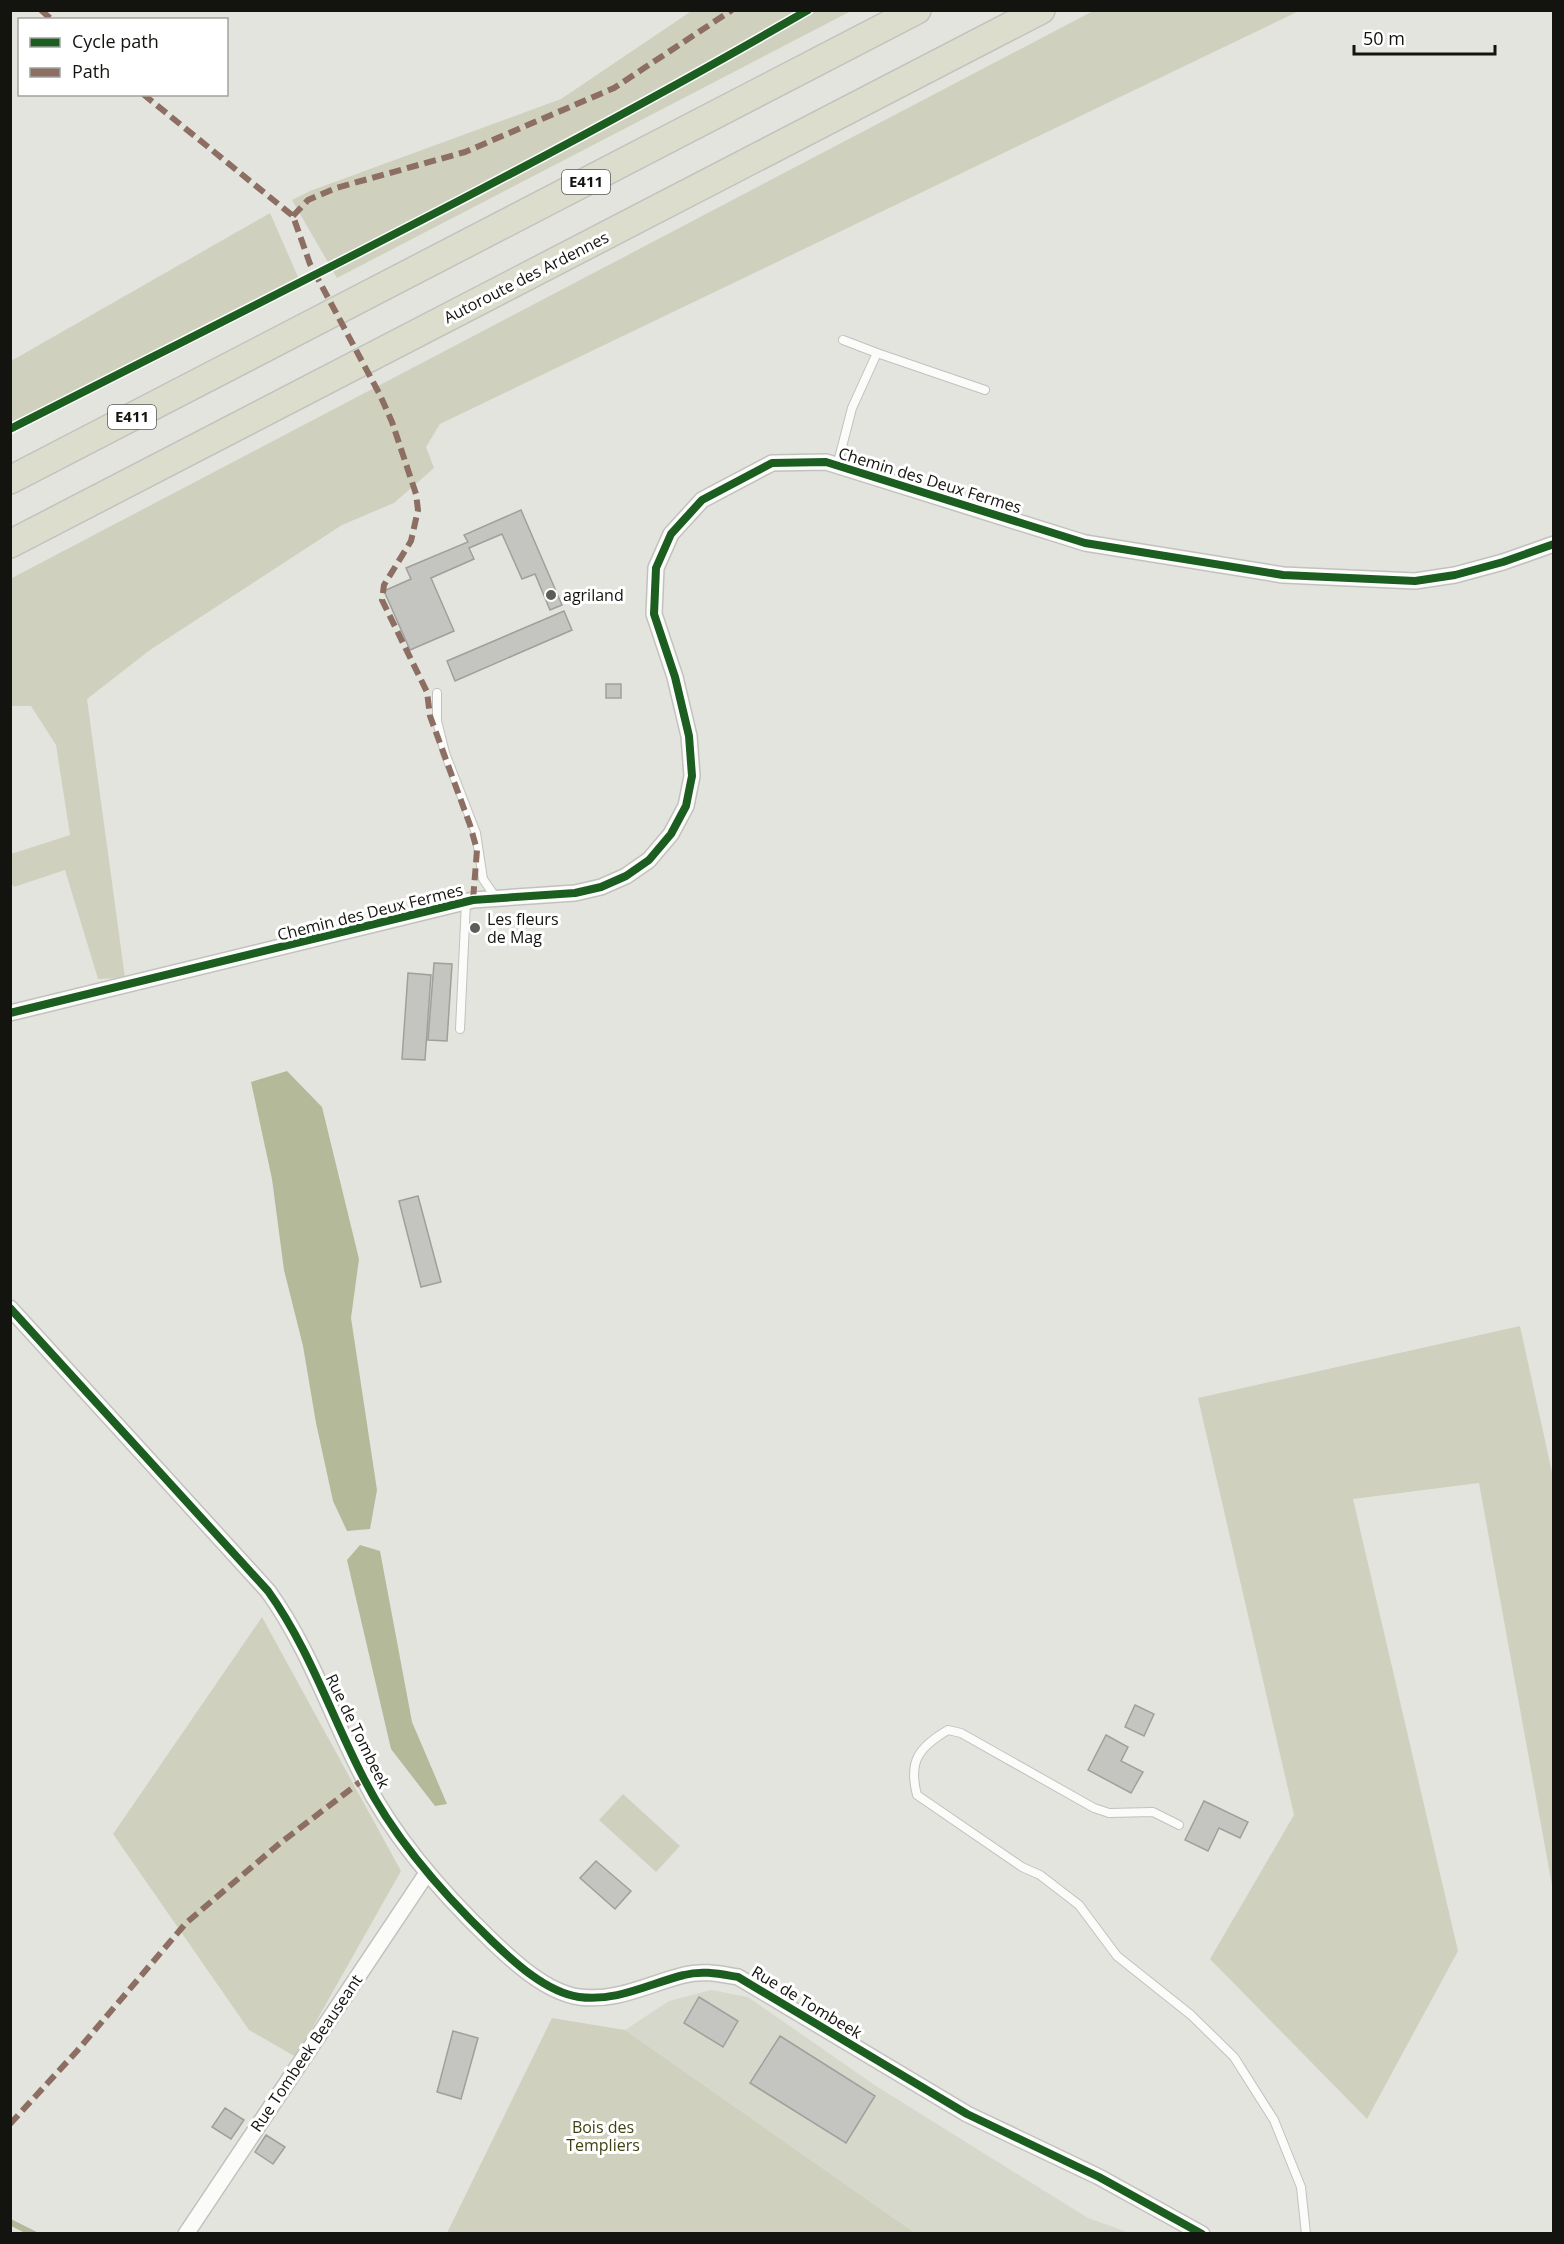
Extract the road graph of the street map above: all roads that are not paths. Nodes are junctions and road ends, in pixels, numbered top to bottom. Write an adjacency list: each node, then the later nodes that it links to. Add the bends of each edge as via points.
1 (917, 10): 7 (highway, E411)
2 (1041, 10): 9 (highway, Autoroute des Ardennes)
3 (843, 340): 4 (lane)
4 (877, 353): 5 (lane); 6 (lane, via 852,408)
5 (985, 390)
6 (837, 466): 8 (street, Chemin des Deux Fermes, via 1085,543 1283,575 1415,581 1503,562); 11 (street, Chemin des Deux Fermes, via 826,462 772,463 702,500 671,534 656,568 654,614 689,736 692,776 686,806 671,834 649,860 601,887 575,893)
7 (10, 480)
8 (1554, 543)
9 (10, 544)
10 (437, 693): 11 (lane, via 437,721 445,753 476,833 483,879)
11 (496, 898): 12 (street, Chemin des Deux Fermes)
12 (466, 902): 13 (street, Chemin des Deux Fermes); 14 (lane)
13 (10, 1013)
14 (460, 1029)
15 (10, 1308): 17 (street, Rue de Tombeek, via 268,1591 301,1643 364,1779 401,1839)
16 (1179, 1825): 20 (lane, via 1153,1812 1109,1813 1094,1808 961,1733 948,1730 917,1755 913,1773 917,1795 1079,1905 1117,1956 1191,2015 1234,2056 1278,2129 1301,2187)
17 (427, 1872): 18 (street, Rue Tombeek Beauseant); 19 (street, Rue de Tombeek, via 468,1919 545,1984 577,1997 608,1998 686,1974 711,1972 738,1977 967,2114 1099,2177)
18 (186, 2234)
19 (1202, 2234)
20 (1306, 2234)

